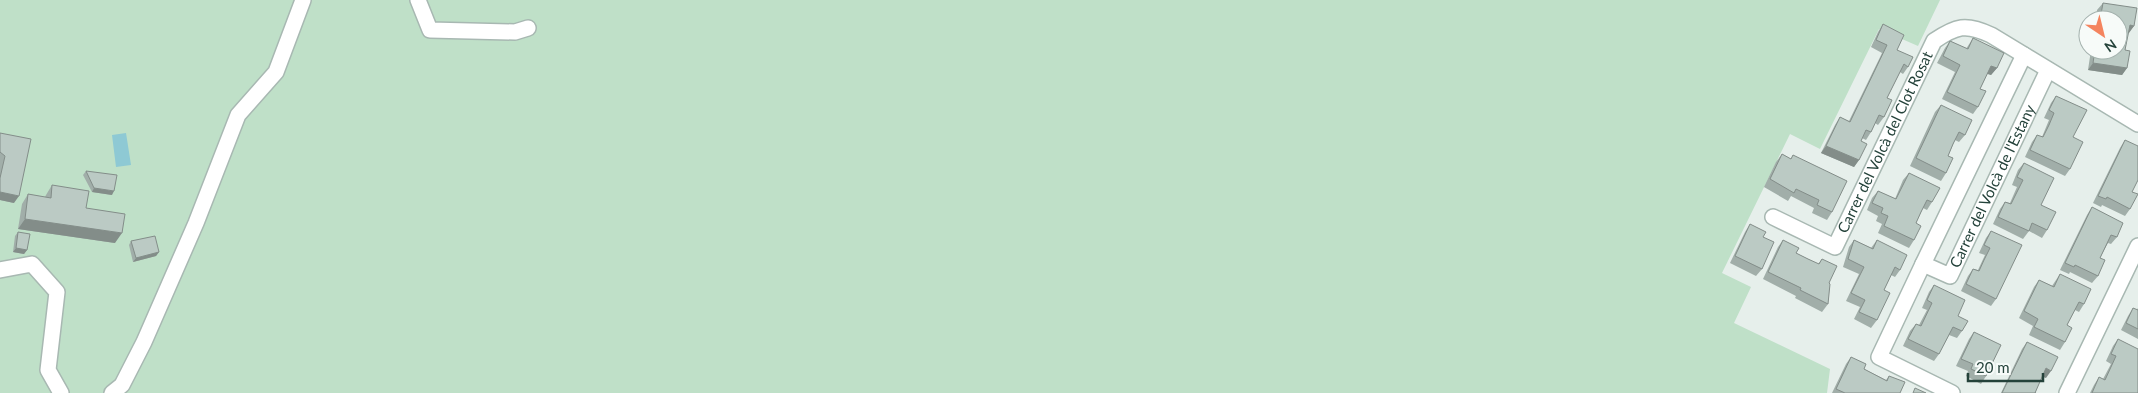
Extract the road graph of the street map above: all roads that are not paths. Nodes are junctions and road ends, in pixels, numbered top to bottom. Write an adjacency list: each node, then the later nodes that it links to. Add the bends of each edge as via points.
1 (303, 0): 12 (street, via 276,72 238,115 196,223 144,342 122,385)
2 (418, 0): 3 (street, via 430,30 515,32)
3 (528, 28)
4 (2024, 55): 5 (street); 7 (street, Carrer del Volcà del Clot Rosat, via 1977,28 1963,26 1948,31 1934,41 1834,247); 9 (street, Carrer del Volcà de l'Estany)
5 (2048, 70): 6 (street); 9 (street, Carrer del Volcà de l'Estany, via 1950,276)
6 (2138, 124)
7 (1773, 217)
8 (2138, 246): 14 (street)
9 (1923, 264): 13 (street, Carrer del Volcà de l'Estany, via 1879,357)
10 (0, 270): 11 (street, via 32,264 57,292 48,370)
11 (61, 393)
12 (112, 393)
13 (1952, 393)
14 (2067, 393)

